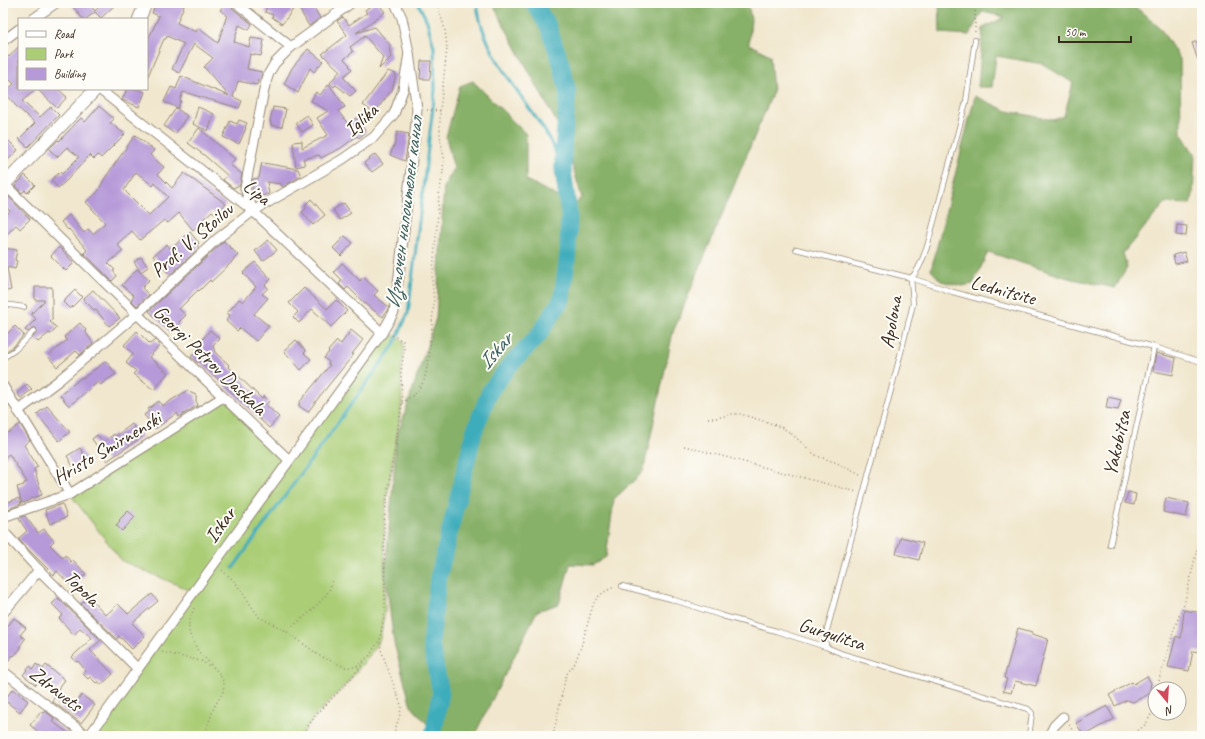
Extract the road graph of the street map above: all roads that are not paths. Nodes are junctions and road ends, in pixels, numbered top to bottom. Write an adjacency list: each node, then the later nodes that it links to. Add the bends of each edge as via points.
1 (56, 3): 6 (street)
2 (146, 3): 7 (street)
3 (236, 3): 11 (street)
4 (351, 3): 11 (street, Prof. V. Stoilov)
5 (395, 3): 12 (street, Iglika, via 402,18)
6 (34, 18)
7 (139, 18)
8 (18, 30): 10 (street)
9 (975, 40): 18 (lane, Apolona, via 966,102 928,247 919,269)
10 (3, 41)
11 (291, 47): 16 (street, Prof. V. Stoilov, via 275,63 265,85 245,188)
12 (409, 53): 16 (street, Iglika, via 403,90 394,114 374,137 343,159); 23 (street, Iskar, via 417,109 394,312)
13 (95, 90): 15 (street)
14 (100, 90): 16 (street, Lipa)
15 (4, 185): 21 (street, Georgi Petrov Daskala)
16 (253, 211): 21 (street, Prof. V. Stoilov, via 217,239); 23 (street, Lipa)
17 (796, 249): 18 (lane, Lednitsite)
18 (911, 278): 24 (lane, Lednitsite, via 953,292); 38 (lane, Apolona, via 913,304 827,630)
19 (3, 304): 20 (lane)
20 (24, 307)
21 (137, 314): 28 (street, Georgi Petrov Daskala); 29 (street, Prof. V. Stoilov, via 58,381)
22 (34, 332): 25 (lane)
23 (386, 334): 30 (street, Iskar)
24 (1154, 346): 26 (lane, Lednitsite); 34 (lane, Yakobitsa)
25 (3, 358)
26 (1202, 362)
27 (3, 386): 29 (street)
28 (223, 397): 30 (street, Georgi Petrov Daskala); 31 (street, Hristo Smirnenski)
29 (18, 411): 31 (street)
30 (289, 460): 39 (street, Iskar)
31 (70, 494): 32 (street, Hristo Smirnenski)
32 (3, 517)
33 (3, 531): 35 (street, Topola)
34 (1110, 545)
35 (39, 570): 37 (street); 39 (street, Topola)
36 (622, 586): 38 (lane, Gurgulitsa)
37 (3, 613)
38 (826, 647): 43 (lane, Gurgulitsa, via 1028,709 1032,713)
39 (138, 669): 42 (street, Iskar)
40 (3, 671): 42 (street, Zdravets)
41 (1063, 717): 44 (street)
42 (88, 736)
43 (1029, 736)
44 (1049, 736)

